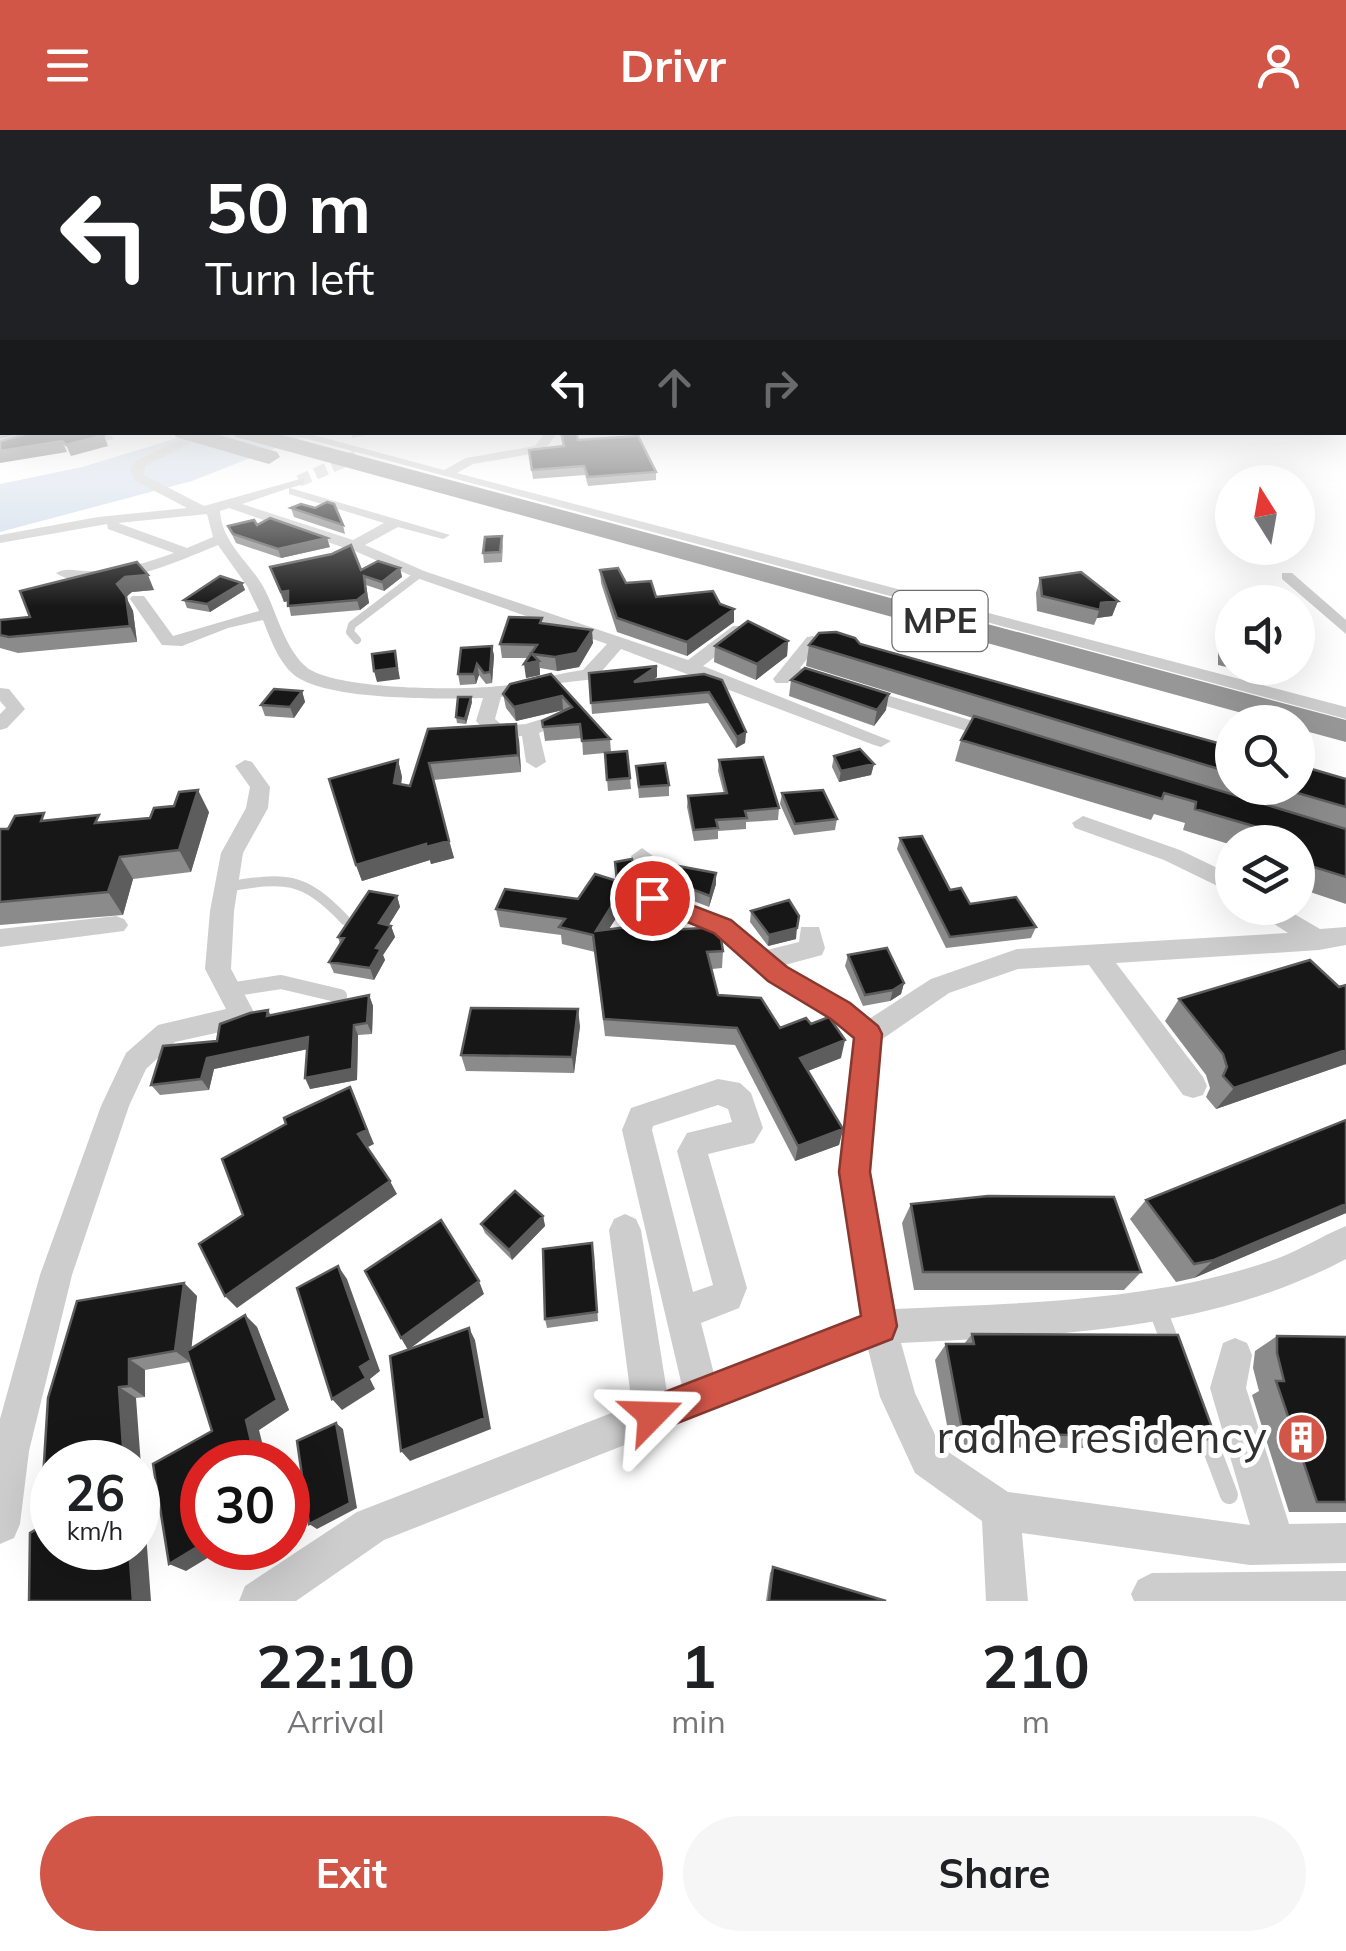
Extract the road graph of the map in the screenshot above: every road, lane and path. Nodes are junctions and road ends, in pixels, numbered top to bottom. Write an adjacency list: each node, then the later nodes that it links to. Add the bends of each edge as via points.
1 (136, 470): 10 (street, via 138,477)
2 (286, 470): 9 (street)
3 (316, 470): 11 (street)
4 (335, 470): 38 (highway, MPE)
5 (338, 470): 41 (highway, MPE)
6 (421, 470): 8 (street)
7 (454, 470): 8 (street)
8 (444, 475): 36 (street)
9 (233, 504): 10 (street); 18 (street)
10 (208, 509): 14 (street); 15 (street)
11 (396, 522): 13 (street); 18 (street)
12 (113, 526): 17 (street)
13 (443, 535)
14 (0, 539)
15 (221, 539): 19 (street); 25 (street, via 256,572)
16 (134, 544): 17 (street)
17 (162, 544): 19 (street)
18 (355, 546): 20 (street); 22 (street)
19 (187, 553): 21 (street, via 104,577)
20 (329, 557)
21 (64, 574)
22 (419, 574): 28 (lane, via 352,625); 29 (street)
23 (1287, 576): 27 (street)
24 (138, 599): 25 (street, via 168,640)
25 (269, 614): 33 (street, via 299,672 405,691)
26 (740, 629): 31 (street)
27 (1346, 629)
28 (357, 640)
29 (619, 642): 31 (street); 33 (street, via 590,675)
30 (813, 642): 32 (street)
31 (690, 667): 35 (street)
32 (789, 670): 35 (street); 42 (street)
33 (494, 691): 40 (street, via 488,726)
34 (3, 694): 39 (street, via 16,710)
35 (767, 697): 43 (street)
36 (1346, 714)
37 (561, 719): 40 (street)
38 (1215, 723)
39 (0, 724)
40 (528, 730): 46 (street)
41 (1346, 731)
42 (1010, 739)
43 (881, 742)
44 (1315, 751): 45 (highway)
45 (1346, 759)
46 (536, 762)
47 (245, 766): 51 (street, via 260,787 257,808 232,852)
48 (1083, 823): 50 (street)
49 (642, 856): 59 (street, via 652,898 722,926)
50 (1215, 878)
51 (226, 887): 52 (lane, via 285,877 316,888); 60 (street, via 218,969)
52 (346, 920)
53 (116, 925): 56 (street)
54 (1304, 925): 57 (street)
55 (810, 934): 59 (street, via 814,948)
56 (0, 938)
57 (1332, 938): 58 (street)
58 (1096, 955): 62 (street, via 1018,959 940,986); 63 (street)
59 (764, 960): 62 (street)
60 (229, 990): 61 (lane, via 280,982); 76 (street, via 244,1016 166,1032 136,1061 115,1106 56,1275 10,1451)
61 (340, 996)
62 (868, 1034): 68 (street, via 854,1172)
63 (1193, 1086)
64 (625, 1230): 73 (street)
65 (1346, 1242): 66 (street, via 1270,1278)
66 (1156, 1305): 68 (street); 70 (lane)
67 (682, 1312): 67 (street, via 637,1130 641,1117 730,1092 741,1102 748,1128 697,1143 692,1151 730,1288 727,1296); 71 (street)
68 (880, 1326): 71 (street); 75 (street, via 898,1397 928,1460)
69 (1235, 1355): 78 (street, via 1228,1388)
70 (1182, 1374)
71 (702, 1395): 73 (street)
72 (1196, 1409): 74 (lane)
73 (652, 1415): 82 (street, via 371,1526)
74 (1229, 1496)
75 (1001, 1511): 78 (street); 83 (street)
76 (0, 1524)
77 (1346, 1543): 78 (street)
78 (1276, 1544)
79 (1346, 1591): 81 (street)
80 (1152, 1594): 81 (street)
81 (1301, 1597)
82 (260, 1601)
83 (1007, 1601)

